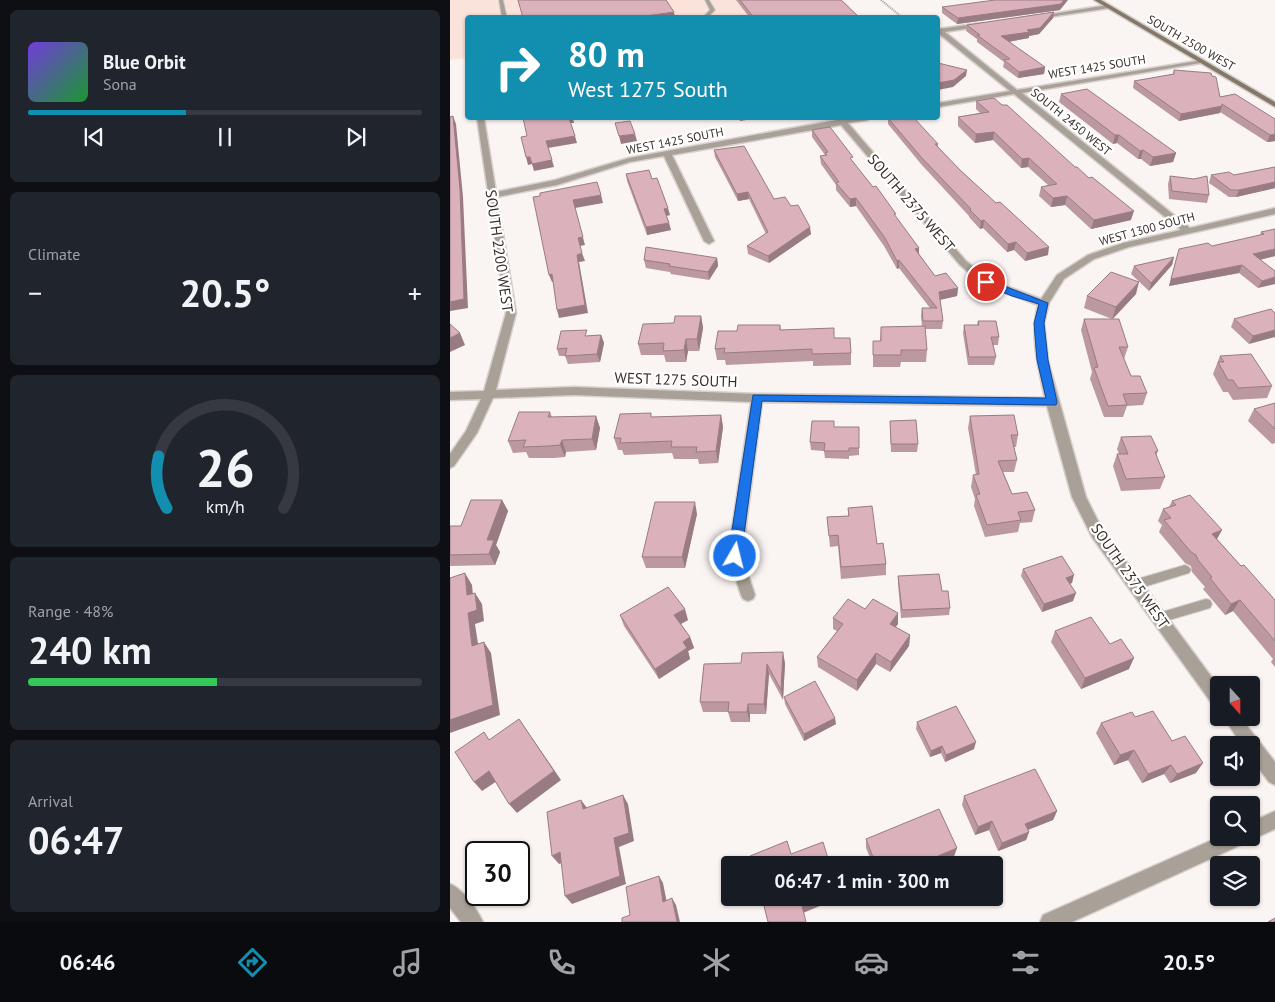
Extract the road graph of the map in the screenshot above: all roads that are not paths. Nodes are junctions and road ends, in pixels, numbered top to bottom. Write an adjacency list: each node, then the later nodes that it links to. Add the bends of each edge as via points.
1 (501, 0): 5 (lane)
2 (707, 0): 6 (lane, via 713,10)
3 (1096, 0): 4 (street, SOUTH 2500 WEST)
4 (1108, 7): 7 (street); 11 (street, SOUTH 2500 WEST)
5 (504, 15)
6 (707, 15)
7 (1029, 18)
8 (989, 24): 9 (street)
9 (940, 31)
10 (940, 32): 12 (street, SOUTH 2450 WEST)
11 (1201, 61): 12 (street, WEST 1425 SOUTH); 14 (street, SOUTH 2500 WEST)
12 (1016, 92): 13 (street, WEST 1425 SOUTH); 21 (street, SOUTH 2450 WEST)
13 (940, 105)
14 (1275, 105)
15 (480, 120): 19 (street, SOUTH 2200 WEST)
16 (850, 120): 17 (street, WEST 1425 SOUTH)
17 (842, 121): 18 (street, WEST 1425 SOUTH); 23 (street, SOUTH 2375 WEST, via 963,263 986,282)
18 (667, 153): 19 (street, WEST 1425 SOUTH, via 629,160 557,182); 22 (street)
19 (492, 195): 24 (street, SOUTH 2200 WEST, via 511,313)
20 (1275, 211): 21 (street, WEST 1300 SOUTH)
21 (1188, 231): 23 (street, WEST 1300 SOUTH, via 1126,245 1091,257 1060,277)
22 (709, 241)
23 (1044, 303): 27 (street, SOUTH 2375 WEST, via 1039,323 1042,360)
24 (489, 394): 25 (street, WEST 1275 SOUTH); 26 (street, WEST 1275 SOUTH, via 574,391); 28 (street, SOUTH 2200 WEST, via 471,433)
25 (450, 396)
26 (757, 398): 27 (street, WEST 1275 SOUTH); 31 (street, via 735,556)
27 (1052, 402): 30 (street, SOUTH 2375 WEST, via 1079,497 1097,532)
28 (450, 462)
29 (1185, 570): 30 (lane)
30 (1134, 585): 33 (street, SOUTH 2375 WEST)
31 (748, 595)
32 (1206, 604): 33 (lane)
33 (1159, 618): 34 (street, SOUTH 2375 WEST)
34 (1210, 688)
35 (1238, 726): 36 (street)
36 (1275, 776)
37 (1275, 820): 38 (street)
38 (1260, 827)
39 (1219, 846): 42 (street)
40 (450, 893): 41 (street)
41 (473, 922)
42 (1050, 922)

